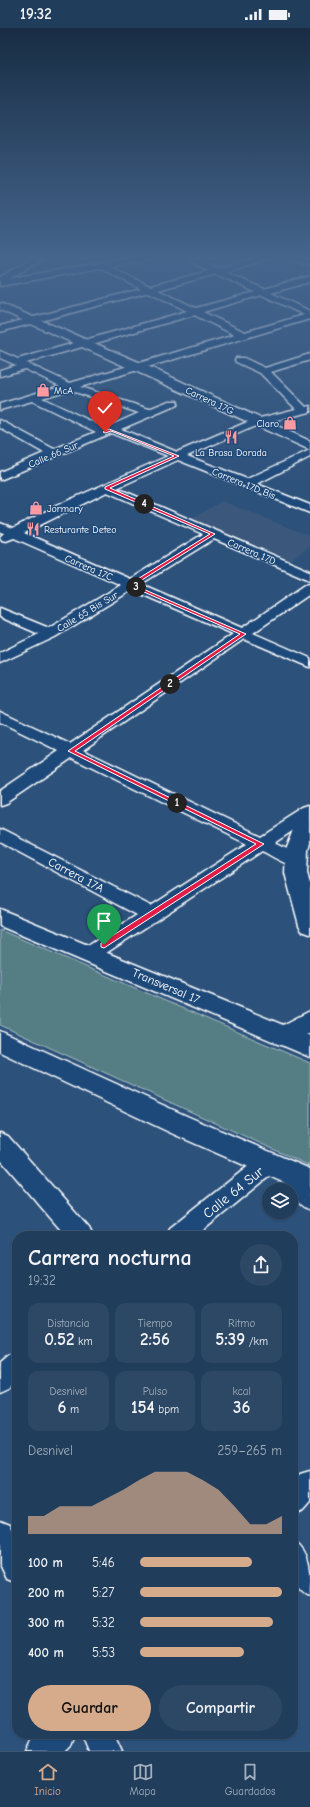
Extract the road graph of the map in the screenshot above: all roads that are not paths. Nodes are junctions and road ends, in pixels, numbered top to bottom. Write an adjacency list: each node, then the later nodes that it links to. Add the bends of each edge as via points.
1 (72, 337): 4 (main road, Carrera 17G)
2 (103, 337): 4 (street)
3 (235, 337): 9 (street)
4 (84, 343): 8 (street); 9 (main road, Carrera 17G)
5 (0, 354): 8 (street)
6 (310, 357): 10 (street)
7 (240, 360): 10 (street)
8 (21, 364): 11 (street); 12 (street)
9 (138, 366): 12 (street); 18 (main road, Carrera 17G)
10 (264, 371): 16 (street)
11 (0, 373)
12 (68, 386): 13 (street); 17 (street)
13 (32, 397): 15 (street); 20 (street, Carrera 17D Bis)
14 (173, 403): 17 (street, Calle 66 Sur)
15 (0, 407)
16 (307, 410): 18 (street)
17 (149, 413): 20 (street, Calle 66 Sur)
18 (256, 422): 21 (main road, Carrera 17G); 24 (street)
19 (0, 424): 23 (street)
20 (108, 431): 23 (street, Calle 66 Sur); 24 (street, Carrera 17D Bis)
21 (310, 446)
22 (310, 453): 26 (street)
23 (54, 454): 25 (street, Calle 66 Sur)
24 (177, 456): 26 (street, Carrera 17D Bis); 27 (street)
25 (1, 474)
26 (247, 484): 28 (street, Carrera 17D Bis)
27 (107, 488): 30 (street); 31 (street, Carrera 17D)
28 (310, 509)
29 (0, 527): 30 (street, Carrera 17C)
30 (13, 534): 32 (street); 34 (street, Carrera 17C)
31 (213, 534): 33 (street, Carrera 17D); 34 (street, Calle 65 Bis Sur)
32 (0, 540)
33 (310, 576)
34 (131, 585): 37 (street, Calle 65 Bis Sur); 38 (street, Carrera 17C)
35 (310, 588): 38 (street)
36 (0, 612): 37 (street)
37 (50, 634): 39 (street, Calle 65 Bis Sur)
38 (243, 634): 40 (street, Carrera 17C); 42 (street)
39 (0, 659)
40 (310, 663)
41 (0, 716): 42 (street)
42 (71, 751): 43 (street); 47 (street)
43 (0, 799)
44 (310, 812): 47 (street)
45 (310, 815): 48 (main road, via 300,839)
46 (0, 835): 49 (street, Carrera 17A)
47 (261, 844): 48 (street); 49 (street)
48 (297, 861): 51 (main road, via 296,873)
49 (151, 914): 52 (street)
50 (0, 916): 52 (main road, Transversal 17)
51 (310, 925)
52 (90, 954): 54 (main road, Transversal 17)
53 (310, 1021): 54 (main road)
54 (284, 1036): 56 (main road, Transversal 17)
55 (0, 1041): 58 (main road)
56 (310, 1047)
57 (0, 1143): 60 (street)
58 (289, 1172): 59 (street); 61 (street, Calle 64 Sur)
59 (310, 1200)
60 (77, 1231)
61 (187, 1231)
62 (12, 1369): 63 (street)
63 (0, 1379)
64 (310, 1484): 65 (street)
65 (298, 1496)
66 (0, 1534): 67 (street)
67 (12, 1559)
68 (298, 1563): 69 (street)
69 (310, 1582)
70 (55, 1739): 72 (street)
71 (100, 1739): 73 (street)
72 (43, 1751)
73 (106, 1751)

